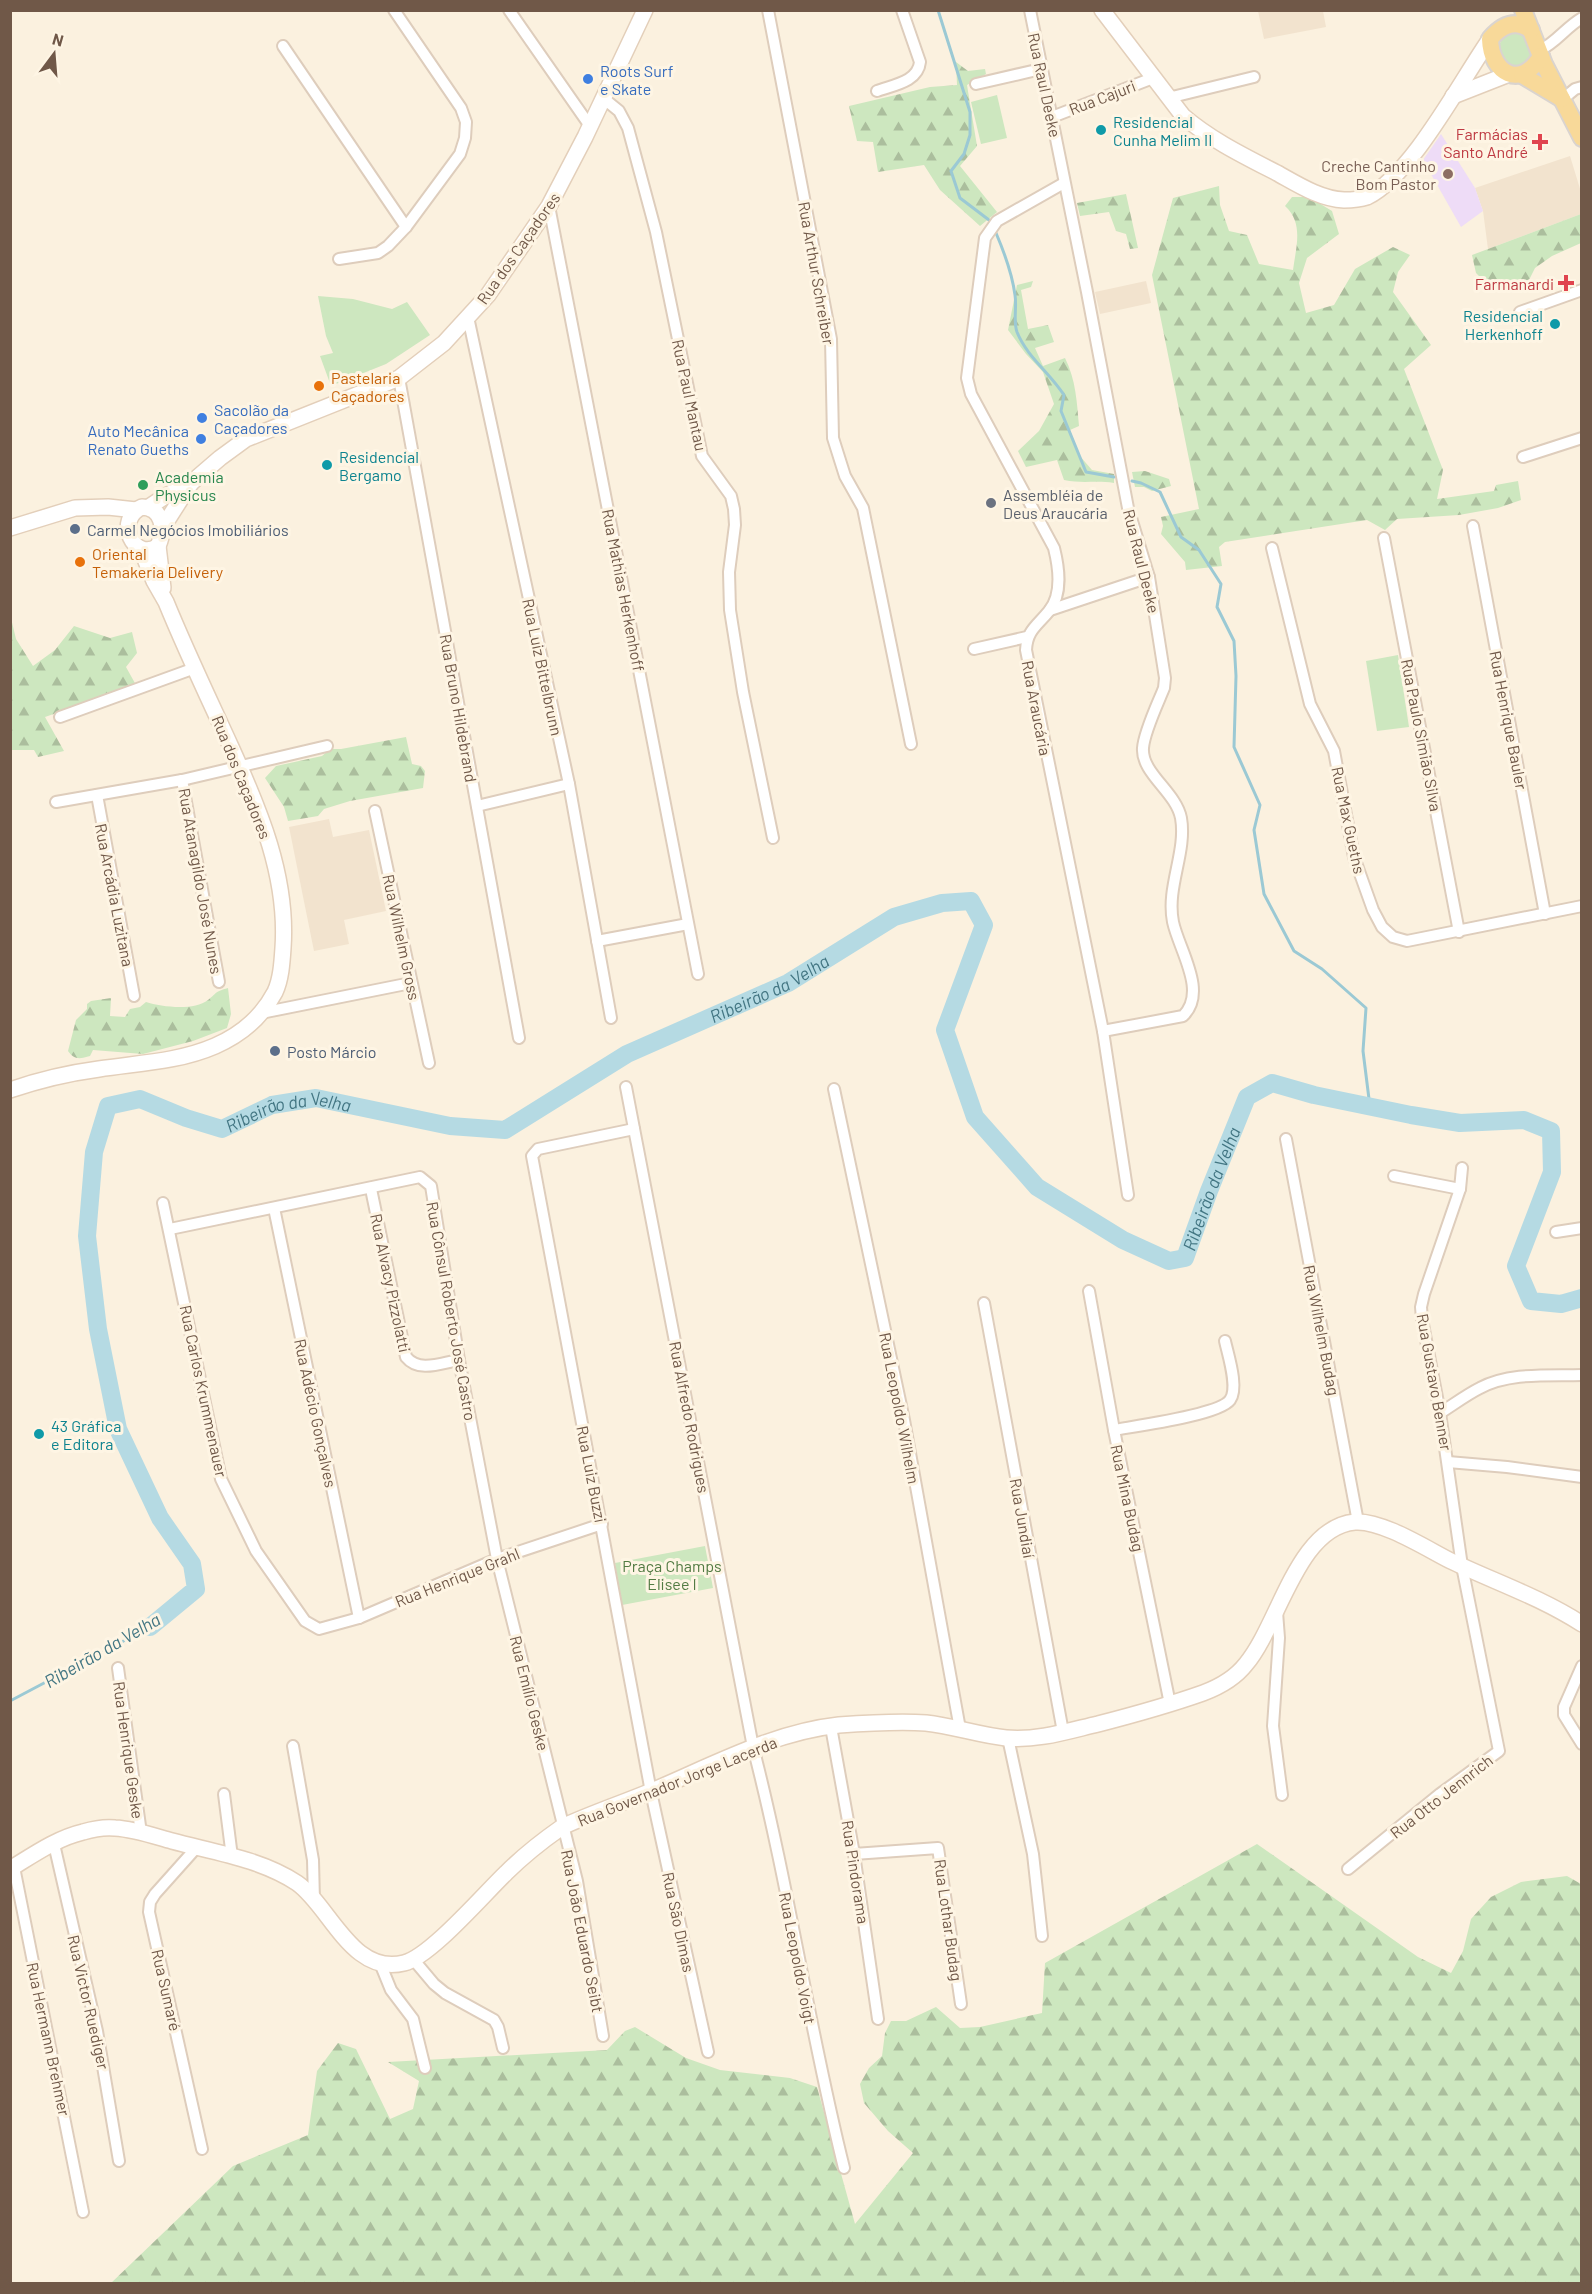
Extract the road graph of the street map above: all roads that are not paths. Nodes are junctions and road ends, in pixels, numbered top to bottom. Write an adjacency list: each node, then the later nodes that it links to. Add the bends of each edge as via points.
1 (394, 10): 31 (street, via 461,108 466,123 460,154)
2 (509, 10): 27 (street)
3 (645, 10): 23 (main road, Rua dos Caçadores)
4 (768, 10): 57 (street, Rua Arthur Schreiber, via 831,339 833,438 845,476 863,508)
5 (902, 10): 21 (street, via 919,69 910,79)
6 (1030, 10): 15 (street, Rua Raul Deeke)
7 (1102, 10): 17 (main road)
8 (1504, 10): 12 (main road)
9 (1523, 10): 11 (main road)
10 (1581, 18): 14 (street)
11 (1531, 30): 12 (main road, via 1510,24); 14 (main road)
12 (1494, 34): 16 (main road, via 1492,56 1500,69); 22 (main road)
13 (283, 46): 31 (street)
14 (1540, 53): 16 (main road, via 1532,68); 25 (main road)
15 (1041, 69): 19 (street); 26 (street, Rua Raul Deeke)
16 (1516, 74): 22 (main road); 25 (main road)
17 (1153, 78): 24 (main road); 26 (street, Rua Cajuri)
18 (1254, 78): 24 (street)
19 (976, 84)
20 (1581, 87): 25 (street)
21 (877, 90)
22 (1453, 96): 24 (main road, via 1394,177 1365,198 1343,200 1318,194 1219,143 1183,116)
23 (603, 98): 27 (main road, Rua dos Caçadores); 66 (street, Rua Paul Mantau, via 619,111 628,128 656,232 702,456 731,496 734,509 730,610)
24 (1168, 98)
25 (1563, 99): 28 (main road)
26 (1052, 117): 29 (street, Rua Raul Deeke)
27 (590, 126): 30 (main road, Rua dos Caçadores)
28 (1581, 138)
29 (1064, 183): 50 (street, Rua Raul Deeke, via 1128,508); 52 (street, Rua Araucária, via 997,221 985,238 967,378 971,394 1054,548 1059,566 1058,588)
30 (549, 206): 35 (main road, Rua dos Caçadores); 69 (street, Rua Mathias Herkenhoff)
31 (406, 227): 32 (street, via 378,253)
32 (339, 259)
33 (1581, 290): 34 (street)
34 (1520, 312)
35 (468, 317): 36 (main road, Rua dos Caçadores, via 437,349); 61 (street, Rua Luiz Bittelbrunn)
36 (399, 378): 39 (main road, Rua dos Caçadores, via 246,439); 64 (street, Rua Bruno Hildebrand)
37 (1581, 438): 38 (street)
38 (1523, 457)
39 (190, 483): 41 (main road, Rua dos Caçadores); 43 (main road, Rua dos Caçadores)
40 (92, 507): 41 (main road); 42 (main road); 45 (main road, via 65,510)
41 (142, 509): 42 (main road); 43 (main road, via 159,514)
42 (128, 525): 49 (main road)
43 (163, 526): 47 (main road)
44 (1473, 526): 68 (street, Rua Henrique Bauler)
45 (10, 528)
46 (1384, 538): 70 (street, Rua Paulo Simião Silva)
47 (158, 546): 49 (main road); 51 (main road, Rua dos Caçadores)
48 (1272, 548): 70 (street, Rua Max Gueths, via 1310,705 1334,751 1354,857 1373,910 1382,927 1393,937 1407,941)
49 (141, 549): 51 (main road, Rua dos Caçadores)
50 (1149, 577): 52 (street); 78 (street, Rua Raul Deeke, via 1165,678 1142,747 1143,757 1171,794 1181,819 1171,903 1173,922 1193,984 1193,999 1183,1016)
51 (166, 602): 55 (main road, Rua dos Caçadores)
52 (1050, 610): 53 (street, Rua Araucária)
53 (1027, 637): 54 (street); 78 (street, Rua Araucária, via 1028,666)
54 (974, 649)
55 (195, 668): 56 (street); 59 (main road, Rua dos Caçadores)
56 (60, 717)
57 (911, 744)
58 (327, 746): 59 (street)
59 (240, 767): 60 (street); 76 (main road, Rua dos Caçadores, via 264,823 277,869 283,913 281,975 276,991)
60 (182, 780): 62 (street); 73 (street, Rua Atanagildo José Nunes)
61 (569, 784): 64 (street); 71 (street, Rua Luiz Bittelbrunn)
62 (97, 795): 63 (street); 75 (street, Rua Arcádia Luzitana)
63 (56, 802)
64 (477, 806): 79 (street, Rua Bruno Hildebrand)
65 (375, 811): 74 (street, Rua Wilhelm Gross)
66 (772, 838)
67 (1581, 906): 68 (street, Rua Max Gueths)
68 (1545, 914): 70 (street, Rua Max Gueths)
69 (688, 924): 71 (street); 72 (street, Rua Mathias Herkenhoff)
70 (1459, 932)
71 (597, 941): 77 (street, Rua Luiz Bittelbrunn)
72 (698, 974)
73 (219, 982)
74 (411, 983): 76 (street); 80 (street, Rua Wilhelm Gross)
75 (134, 996)
76 (261, 1012): 83 (main road, Rua dos Caçadores, via 234,1036 194,1054 74,1073)
77 (611, 1018)
78 (1103, 1031): 90 (street, Rua Araucária)
79 (519, 1038)
80 (429, 1063)
81 (627, 1087): 84 (street, Rua Alfredo Rodrigues)
82 (834, 1089): 117 (street, Rua Leopoldo Wilhelm, via 904,1420)
83 (10, 1090)
84 (634, 1129): 106 (street, Rua Luiz Buzzi, via 538,1149 532,1156); 122 (street, Rua Alfredo Rodrigues)
85 (1286, 1139): 105 (street, Rua Wilhelm Budag)
86 (1462, 1168): 88 (street, Rua Gustavo Benner)
87 (1394, 1176): 88 (street)
88 (1460, 1188): 101 (street, Rua Gustavo Benner, via 1421,1307)
89 (371, 1189): 92 (street, Rua Cônsul Roberto José Castro); 99 (street, Rua Alvacy Pizzolatti, via 406,1357 422,1367); 99 (street, Rua Cônsul Roberto José Castro, via 420,1177 431,1186)
90 (1128, 1195)
91 (164, 1203): 93 (street, Rua Carlos Krummenauer)
92 (274, 1208): 93 (street, Rua Cônsul Roberto José Castro); 110 (street, Rua Adécio Gonçalves)
93 (170, 1228): 112 (street, Rua Carlos Krummenauer, via 221,1479 256,1551)
94 (1581, 1228): 95 (street)
95 (1556, 1232)
96 (1089, 1291): 102 (street, Rua Mina Budag)
97 (984, 1303): 118 (street, Rua Jundiaí)
98 (1225, 1341): 102 (street, via 1234,1388 1230,1400 1203,1413)
99 (459, 1360): 107 (street, Rua Cônsul Roberto José Castro)
100 (1581, 1376): 101 (street, via 1530,1376 1498,1381)
101 (1440, 1413): 103 (street, Rua Gustavo Benner)
102 (1114, 1430): 115 (street, Rua Mina Budag)
103 (1448, 1462): 104 (street); 108 (street, Rua Gustavo Benner)
104 (1581, 1477)
105 (1358, 1522): 108 (main road, via 1409,1539); 109 (main road, Rua Governador Jorge Lacerda, via 1342,1524 1325,1533 1312,1547)
106 (602, 1524): 107 (street, Rua Henrique Grahl); 123 (street, Rua Luiz Buzzi)
107 (497, 1559): 110 (street, Rua Henrique Grahl); 126 (street, Rua Emílio Geske)
108 (1462, 1566): 111 (main road, via 1539,1599); 133 (street, Rua Otto Jennrich, via 1499,1750)
109 (1277, 1612): 115 (main road, Rua Governador Jorge Lacerda, via 1244,1667 1208,1691); 125 (street, via 1273,1726)
110 (359, 1618): 112 (street, Rua Henrique Grahl, via 319,1629)
111 (1581, 1624)
112 (312, 1627)
113 (1581, 1665): 120 (street, via 1564,1715)
114 (118, 1668): 127 (street, Rua Henrique Geske)
115 (1170, 1704): 118 (main road, Rua Governador Jorge Lacerda)
116 (831, 1727): 117 (main road, Rua Governador Jorge Lacerda, via 925,1723); 122 (main road, Rua Governador Jorge Lacerda); 130 (street, Rua Pindorama)
117 (960, 1729): 119 (main road, Rua Governador Jorge Lacerda)
118 (1063, 1732): 119 (main road, Rua Governador Jorge Lacerda)
119 (1008, 1738): 135 (street, via 1033,1854)
120 (1581, 1744)
121 (292, 1746): 134 (street, via 313,1860)
122 (753, 1747): 123 (main road, Rua Governador Jorge Lacerda); 146 (street, Rua Leopoldo Voigt, via 771,1816 816,2054)
123 (651, 1792): 126 (main road, Rua Governador Jorge Lacerda); 142 (street, Rua São Dimas)
124 (224, 1794): 131 (street)
125 (1282, 1795)
126 (562, 1827): 136 (main road, Rua Governador Jorge Lacerda, via 541,1841); 140 (street, Rua João Eduardo Seibt, via 577,1881)
127 (141, 1833): 128 (main road, via 114,1827 70,1836); 129 (main road)
128 (54, 1844): 132 (main road); 145 (street, Rua Victor Ruediger, via 97,2031)
129 (197, 1847): 131 (main road); 144 (street, Rua Sumaré, via 154,1894 149,1912)
130 (855, 1854): 138 (street, Rua Lothar Budag, via 938,1848); 139 (street, Rua Pindorama)
131 (232, 1857): 134 (main road, via 282,1875 298,1884)
132 (12, 1868): 147 (street, Rua Hermann Brehmer)
133 (1348, 1869)
134 (314, 1901): 137 (main road, via 345,1941)
135 (1042, 1936)
136 (413, 1959): 137 (main road, Rua Governador Jorge Lacerda, via 391,1965); 141 (street, via 434,1984 494,2020)
137 (380, 1963): 143 (street, via 390,1989 413,2019)
138 (961, 2004)
139 (878, 2019)
140 (603, 2036)
141 (503, 2048)
142 (708, 2052)
143 (424, 2068)
144 (202, 2149)
145 (120, 2161)
146 (844, 2168)
147 (83, 2212)

